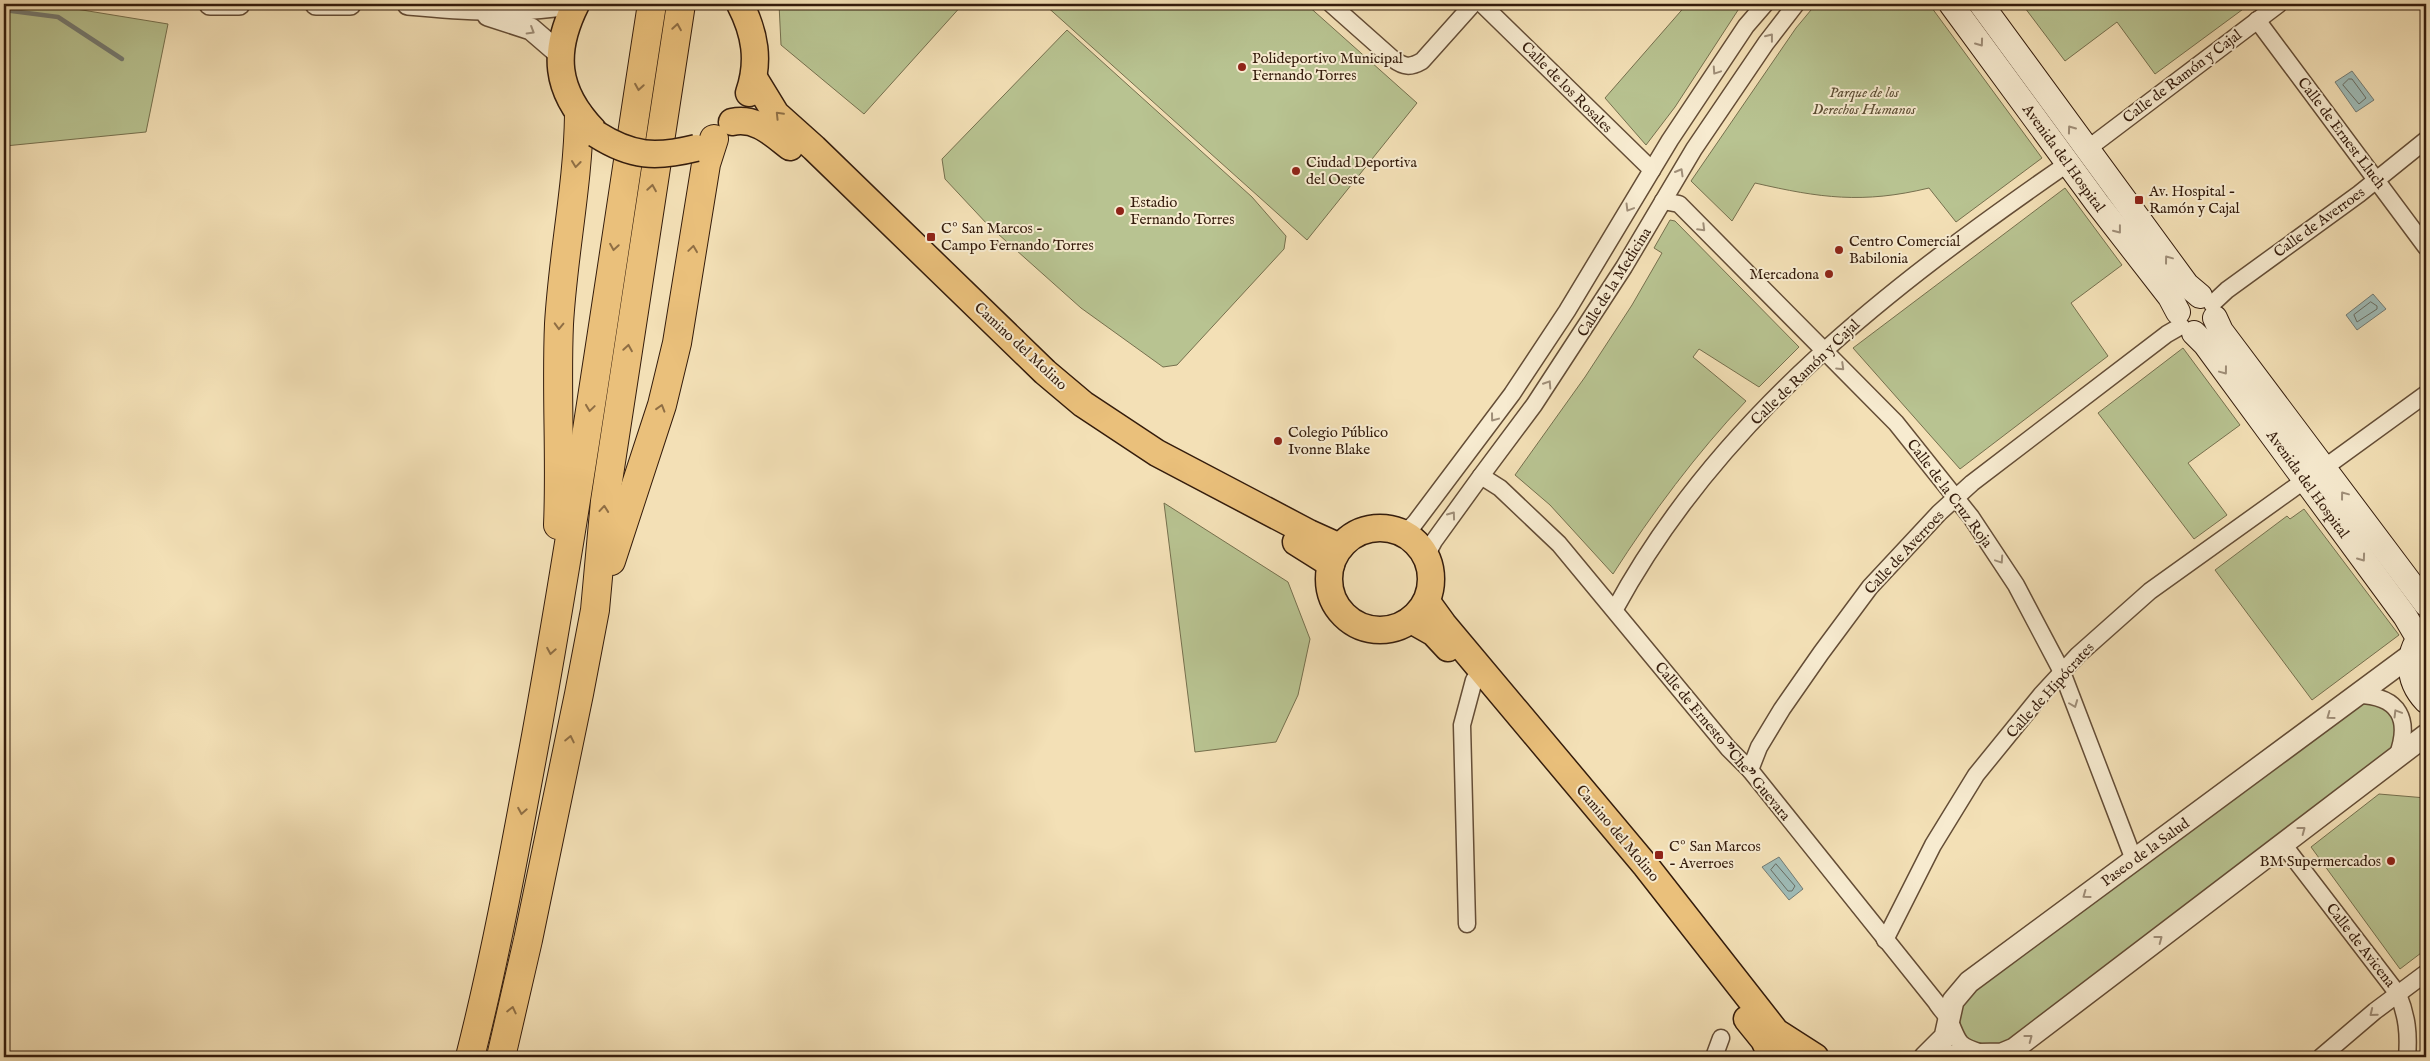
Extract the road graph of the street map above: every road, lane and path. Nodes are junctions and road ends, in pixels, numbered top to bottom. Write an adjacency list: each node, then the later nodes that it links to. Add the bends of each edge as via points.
1 (210, 4): 2 (street)
2 (239, 4): 3 (street)
3 (245, 4)
4 (316, 4): 5 (street)
5 (350, 4)
6 (408, 4): 20 (street)
7 (570, 4): 20 (street, via 541,9)
8 (576, 4): 22 (main road, via 565,26)
9 (652, 4): 43 (highway, one-way to 43)
10 (681, 4): 45 (highway, one-way to 10, via 605,501)
11 (740, 4): 23 (main road, via 750,24 756,49)
12 (1331, 4): 13 (street, via 1403,66 1413,66 1422,61)
13 (1473, 4)
14 (1482, 4): 29 (street, Calle de los Rosales)
15 (1765, 4): 29 (street, one-way to 29, via 1746,26)
16 (1796, 4): 31 (street, Calle de la Medicina, one-way to 16, via 1694,149)
17 (1951, 4): 28 (main road, Avenida del Hospital, one-way to 28)
18 (1981, 4): 27 (main road, Avenida del Hospital, one-way to 18)
19 (2279, 4): 21 (street, Calle de Ramón y Cajal)
20 (469, 10): 22 (street, one-way to 22, via 531,28)
21 (2257, 20): 27 (street, Calle de Ramón y Cajal); 30 (street, Calle de Ernest Lluch)
22 (560, 54): 24 (main road, via 566,93)
23 (754, 78): 25 (main road, via 746,102); 41 (main road, Camino del Molino, one-way to 23, via 1308,534 1157,453 1083,404 1045,372 776,114)
24 (588, 125): 25 (main road, Camino del Molino, bridge, via 614,145 641,154 667,155); 43 (highway, one-way to 43, via 578,148 559,324 560,479 555,584)
25 (714, 136): 41 (main road, Camino del Molino, via 740,120 760,124 806,160 1038,386 1074,416 1120,449 1305,547); 45 (highway, one-way to 25, via 604,589 662,404 677,343 706,164)
26 (2426, 140): 30 (street, Calle de Averroes)
27 (2086, 150): 33 (main road, Avenida del Hospital, one-way to 27, via 2187,284)
28 (2067, 164): 34 (main road, Avenida del Hospital, one-way to 34, via 2170,297); 35 (street, Calle de Ramón y Cajal, via 1994,214)
29 (1652, 170): 40 (street, one-way to 40, via 1567,311 1512,394 1416,523)
30 (2376, 179): 32 (street, Calle de Ernest Lluch); 33 (street, Calle de Averroes)
31 (1664, 201): 35 (street, Calle de la Cruz Roja, one-way to 35, via 1679,204); 38 (street, Calle de la Medicina, one-way to 31, via 1534,405)
32 (2426, 247)
33 (2209, 306): 34 (main road, via 2207,330); 34 (main road, via 2185,299); 37 (main road, Avenida del Hospital, via 2221,331)
34 (2184, 324): 37 (main road, Avenida del Hospital, one-way to 37, via 2205,344); 39 (street, Calle de Averroes)
35 (1823, 350): 39 (street, Calle de la Cruz Roja, one-way to 39, via 1896,423); 46 (street, Calle de Ramón y Cajal, via 1744,429 1691,495 1652,547)
36 (2426, 394): 37 (street, Calle de Hipócrates)
37 (2315, 474): 44 (main road, Avenida del Hospital, one-way to 37); 48 (main road, Avenida del Hospital, one-way to 48); 49 (street, Calle de Hipócrates, via 2150,591)
38 (1480, 476): 42 (street, Calle de la Medicina, one-way to 38); 46 (street, Calle de Ernesto "Che" Guevara, via 1500,488 1559,544)
39 (1957, 497): 49 (street, Calle de la Cruz Roja, one-way to 49, via 2016,585); 55 (street, Calle de Averroes, via 1870,587 1782,709 1759,747)
40 (1404, 534): 41 (main road, via 1369,529 1353,535); 42 (main road)
41 (1335, 555): 47 (main road, via 1328,585 1335,606 1350,622 1370,630 1392,629)
42 (1426, 556): 47 (main road, via 1431,582)
43 (560, 603): 65 (highway, one-way to 65, via 502,923)
44 (2426, 604)
45 (594, 610): 66 (highway, one-way to 45, via 580,694)
46 (1615, 610): 55 (street, Calle de Ernesto "Che" Guevara, via 1728,748)
47 (1419, 611): 50 (main road, Camino del Molino); 69 (main road, Camino del Molino, via 1442,624 1646,866 1776,1032)
48 (2418, 641): 51 (street, Paseo de la Salud); 52 (main road, via 2410,674 2417,692)
49 (2062, 672): 57 (street, Calle de la Cruz Roja, one-way to 57); 59 (street, Calle de Hipócrates, via 1976,775 1933,845)
50 (1474, 680): 58 (street, via 1462,725); 68 (main road, Camino del Molino, via 1659,905 1764,1040)
51 (2358, 695): 54 (street, one-way to 51, via 2404,739 2400,716 2381,697); 57 (street, Paseo de la Salud, one-way to 57)
52 (2426, 701)
53 (2426, 735): 54 (street)
54 (2397, 757): 56 (street, one-way to 54)
55 (1750, 770): 59 (street, Calle de Ernesto "Che" Guevara)
56 (2283, 844): 61 (street, Calle de Avicena); 64 (street, one-way to 56, via 2014,1049)
57 (2134, 860): 62 (street, Paseo de la Salud, one-way to 62, via 1969,982 1953,1001)
58 (1467, 924)
59 (1885, 940): 62 (street, Calle de Ernesto "Che" Guevara)
60 (2426, 973): 61 (street)
61 (2398, 994): 72 (street, one-way to 72); 73 (street, Calle de Avicena, via 2406,1013 2409,1034)
62 (1950, 1021): 64 (street, via 1956,1038 1963,1046); 70 (street, Paseo de la Salud, via 1945,1037)
63 (1721, 1038): 67 (street)
64 (1986, 1056): 71 (street)
65 (470, 1057)
66 (501, 1057)
67 (1714, 1057)
68 (1772, 1057)
69 (1815, 1057)
70 (1925, 1057)
71 (1951, 1057)
72 (2321, 1057)
73 (2407, 1057)

